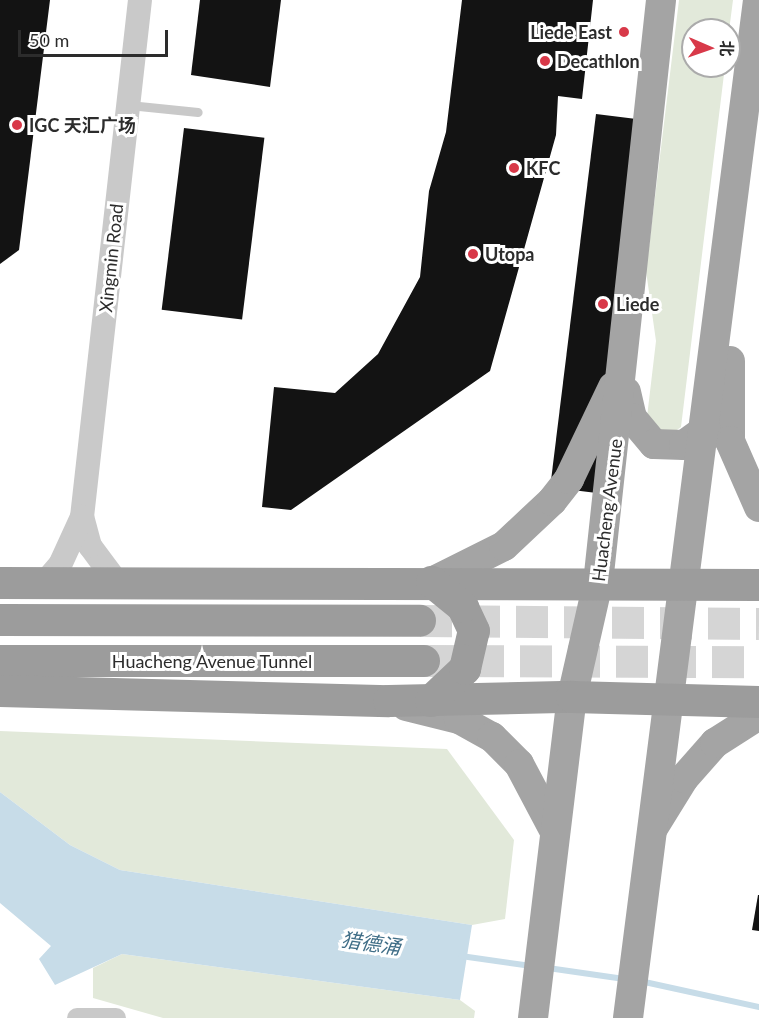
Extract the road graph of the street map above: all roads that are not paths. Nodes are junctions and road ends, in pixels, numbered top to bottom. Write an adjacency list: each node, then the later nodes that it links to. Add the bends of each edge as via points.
1 (140, 0): 4 (street, Xingmin Road)
2 (661, 0): 7 (main road, Huacheng Avenue)
3 (758, 0): 6 (main road)
4 (129, 105): 5 (lane); 10 (street, Xingmin Road)
5 (198, 112)
6 (730, 220): 8 (main road); 9 (main road, via 730,441)
7 (622, 366): 8 (main road, via 632,418 654,444 684,445); 13 (main road, via 588,444 552,501 504,546); 16 (main road, Huacheng Avenue)
8 (706, 429): 14 (main road)
9 (759, 507)
10 (82, 517): 11 (street, Xingmin Road, via 98,561); 12 (street, Xingmin Road, via 60,565)
11 (116, 580): 12 (highway); 13 (highway)
12 (45, 582): 15 (highway)
13 (432, 582): 16 (highway); 27 (highway, via 463,607 474,631 465,669)
14 (685, 582): 16 (highway); 17 (highway); 28 (main road)
15 (0, 583)
16 (598, 583): 24 (main road, Huacheng Avenue)
17 (759, 585)
18 (0, 620): 19 (highway)
19 (420, 621)
20 (0, 661): 21 (highway, Huacheng Avenue Tunnel)
21 (424, 661)
22 (0, 691): 23 (highway)
23 (53, 696): 25 (highway); 26 (highway)
24 (572, 697): 27 (highway); 28 (highway); 31 (main road, Huacheng Avenue)
25 (0, 700)
26 (389, 701): 27 (highway); 31 (main road, via 459,719 492,737 519,764)
27 (431, 701)
28 (665, 701): 29 (highway); 32 (main road)
29 (759, 702)
30 (759, 715): 32 (main road, via 715,743 684,778)
31 (555, 832): 33 (main road, Huacheng Avenue)
32 (647, 838): 34 (main road)
33 (533, 1010)
34 (628, 1015)
35 (77, 1018): 36 (street)
36 (116, 1018)

